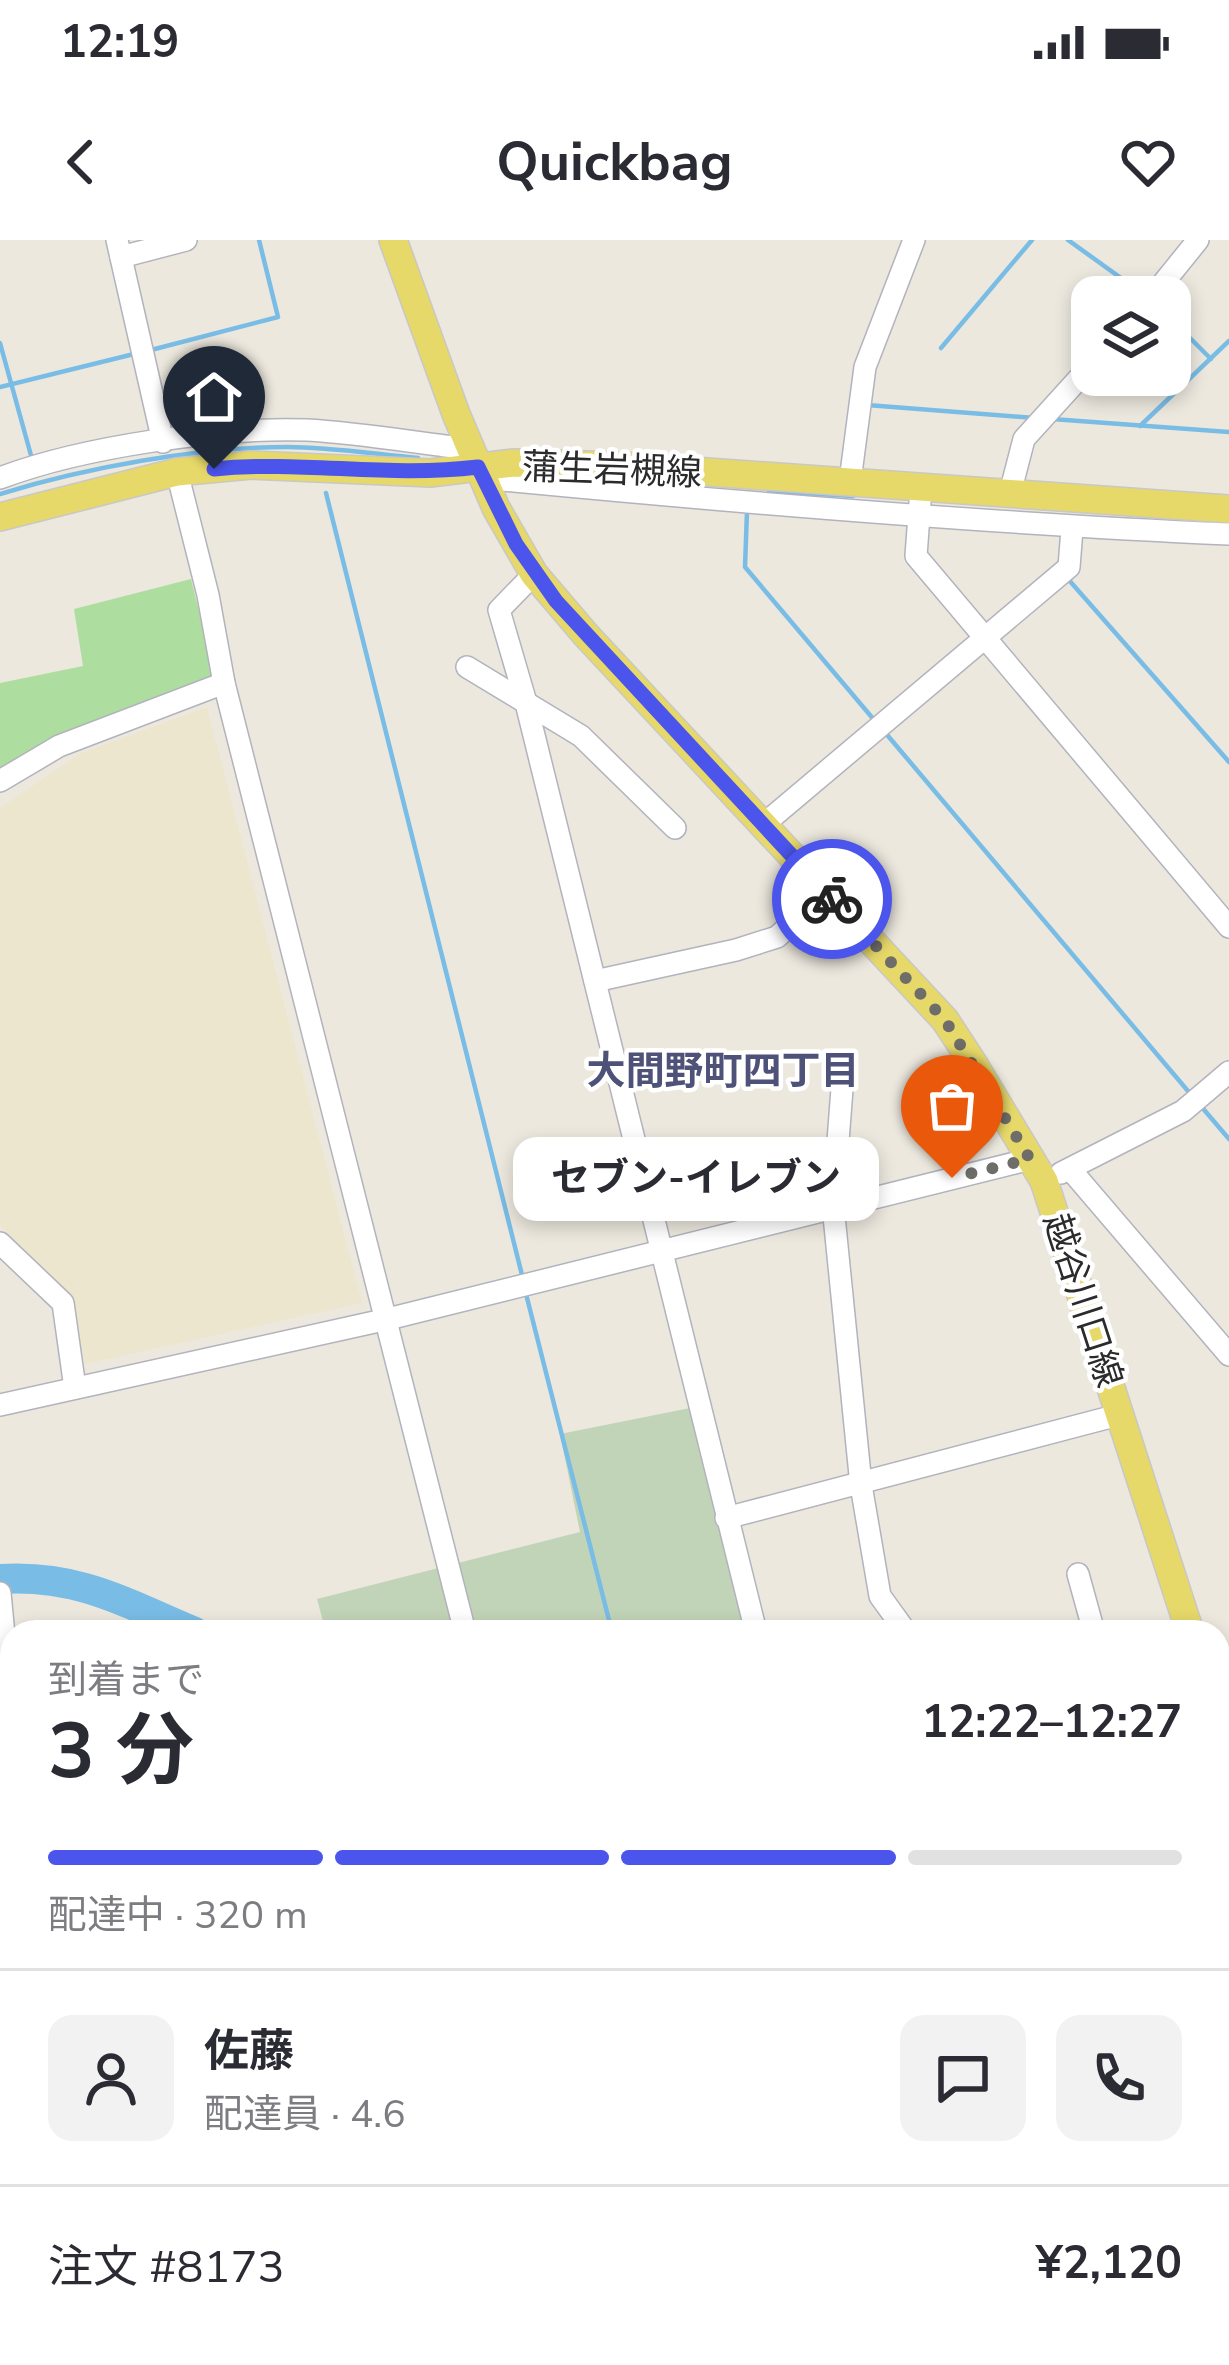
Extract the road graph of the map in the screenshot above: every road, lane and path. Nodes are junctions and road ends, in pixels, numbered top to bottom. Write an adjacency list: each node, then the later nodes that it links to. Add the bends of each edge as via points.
1 (186, 240): 5 (street)
2 (393, 240): 9 (main road, 越谷川口線)
3 (914, 240): 12 (street, via 865,367)
4 (1198, 240): 6 (street)
5 (119, 248): 8 (street)
6 (1169, 276)
7 (1071, 387): 14 (street, via 1024,439)
8 (163, 442): 9 (street, via 310,430); 11 (street)
9 (477, 465): 10 (main road, 蒲生岩槻線); 12 (main road, 蒲生岩槻線); 15 (street); 19 (main road, 越谷川口線)
10 (178, 472): 16 (main road, 蒲生岩槻線); 22 (street)
11 (0, 478)
12 (850, 481): 13 (main road, 蒲生岩槻線)
13 (921, 486): 14 (main road, 蒲生岩槻線); 15 (street)
14 (1010, 493): 17 (main road, 蒲生岩槻線)
15 (919, 516): 18 (street); 20 (street, via 916,556)
16 (0, 517)
17 (1229, 525): 18 (street)
18 (1072, 529): 20 (street, via 1069,567)
19 (534, 574): 23 (street, via 499,610); 25 (main road, 越谷川口線)
20 (984, 639): 25 (street); 28 (street)
21 (467, 667): 23 (street)
22 (224, 683): 24 (street, via 59,746); 36 (street)
23 (525, 699): 26 (street, via 581,736); 29 (street)
24 (0, 781)
25 (764, 824): 27 (main road, 越谷川口線)
26 (675, 828)
27 (825, 892): 29 (street, via 777,938); 32 (main road, 越谷川口線, via 945,1020)
28 (1229, 927)
29 (596, 981): 35 (street)
30 (1229, 1072): 32 (street, via 1183,1111)
31 (843, 1076): 33 (street)
32 (1048, 1170): 33 (street); 37 (street); 40 (main road, 越谷川口線)
33 (833, 1206): 35 (street); 41 (street)
34 (0, 1243): 38 (street, via 63,1303)
35 (664, 1253): 36 (street); 42 (street)
36 (388, 1319): 38 (street); 44 (street)
37 (1229, 1355)
38 (75, 1388): 39 (street)
39 (0, 1405)
40 (1122, 1414): 41 (street); 48 (main road, 越谷川口線)
41 (861, 1485): 42 (street); 46 (street, via 880,1596)
42 (726, 1518): 45 (street)
43 (1078, 1574): 47 (street)
44 (462, 1620)
45 (753, 1620)
46 (897, 1620)
47 (1091, 1620)
48 (1186, 1620)

